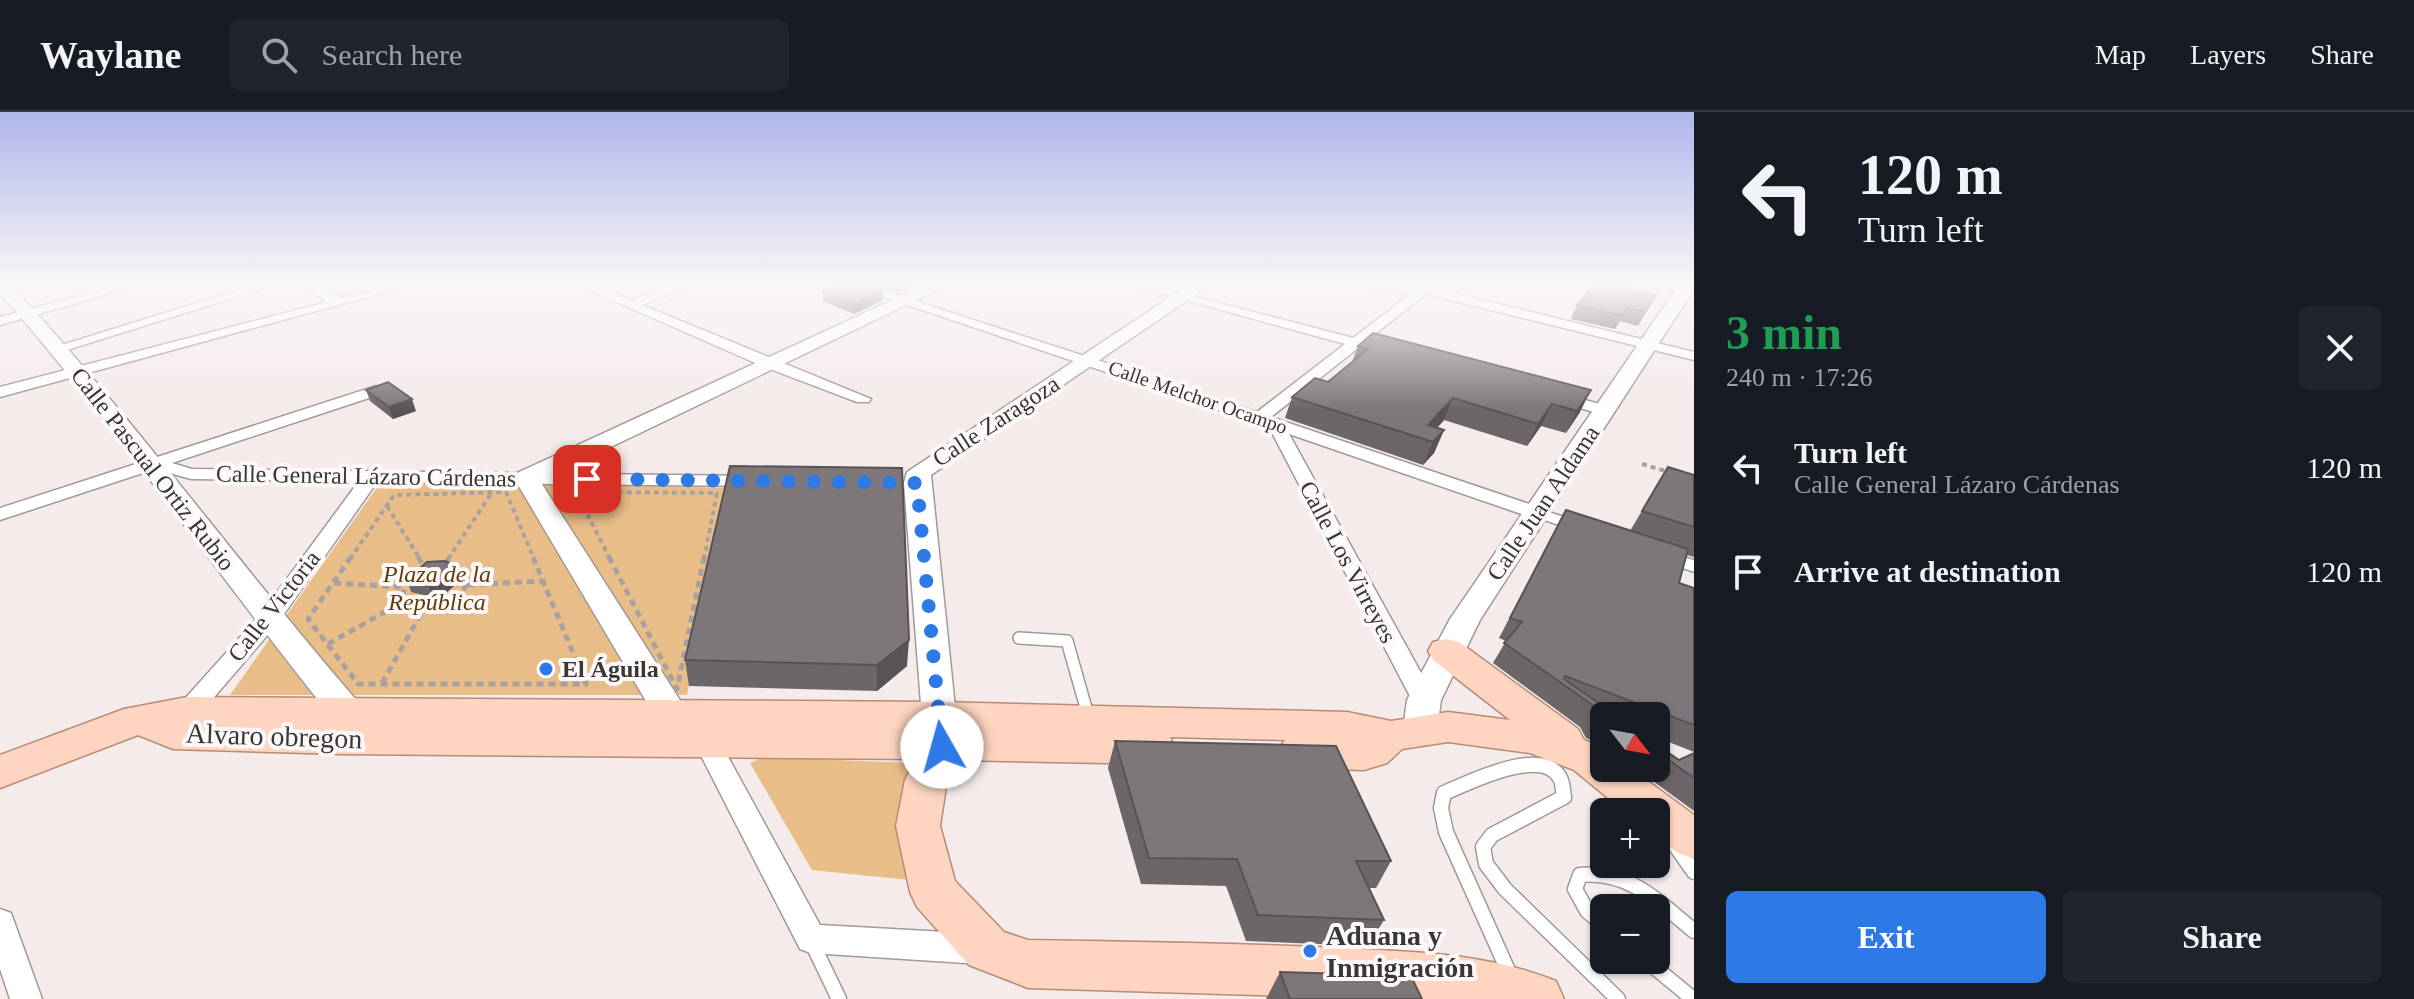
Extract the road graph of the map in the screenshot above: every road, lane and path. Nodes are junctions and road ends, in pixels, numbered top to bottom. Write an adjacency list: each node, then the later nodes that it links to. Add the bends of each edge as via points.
1 (40, 327): 14 (main road, Calle Pascual Ortiz Rubio)
2 (127, 327): 14 (street)
3 (246, 327): 19 (street)
4 (683, 327): 18 (street)
5 (846, 327): 18 (main road)
6 (986, 327): 17 (street, Calle Melchor Ocampo)
7 (1136, 327): 17 (main road, Calle Zaragoza)
8 (1308, 327): 12 (street)
9 (1377, 327): 12 (street)
10 (1579, 327): 13 (street)
11 (1659, 327): 13 (main road, Calle Juan Aldama)
12 (1358, 343): 15 (street); 25 (street)
13 (1648, 345): 16 (street); 24 (main road, Calle Juan Aldama)
14 (59, 348): 19 (main road, Calle Pascual Ortiz Rubio)
15 (1404, 356)
16 (1694, 356)
17 (1088, 360): 25 (street, Calle Melchor Ocampo); 57 (main road, Calle Zaragoza, via 910,483)
18 (767, 363): 23 (street); 30 (main road)
19 (79, 371): 21 (street); 26 (main road, Calle Pascual Ortiz Rubio)
20 (376, 391): 26 (street)
21 (0, 392)
22 (1543, 394): 24 (street)
23 (863, 399)
24 (1604, 410): 35 (main road, Calle Juan Aldama)
25 (1267, 421): 35 (street, Calle Melchor Ocampo); 56 (street, Calle Los Virreyes, via 1330,530)
26 (150, 464): 28 (street, Calle General Lázaro Cárdenas, via 191,474); 36 (street); 48 (main road, Calle Pascual Ortiz Rubio)
27 (1642, 464): 29 (path)
28 (372, 476): 30 (street, Calle General Lázaro Cárdenas); 48 (street, Calle Victoria)
29 (1681, 476)
30 (526, 478): 31 (street, Calle General Lázaro Cárdenas); 54 (main road)
31 (772, 481)
32 (493, 492): 34 (path, via 394,495); 39 (path); 42 (path, via 506,492)
33 (576, 492): 33 (path, via 717,493 677,689 655,646)
34 (387, 506): 41 (path); 43 (path)
35 (1537, 513): 37 (lane); 51 (main road, Calle Juan Aldama)
36 (0, 514)
37 (1579, 527)
38 (1663, 555): 40 (lane)
39 (444, 566): 41 (path); 44 (path, via 467,573)
40 (1694, 566)
41 (426, 570): 45 (path)
42 (542, 581): 44 (path); 52 (path, via 586,684)
43 (333, 583): 45 (path); 50 (path, via 308,619)
44 (467, 585): 47 (path, via 446,601)
45 (403, 587): 46 (path)
46 (406, 600): 47 (path); 50 (path)
47 (426, 605): 52 (path)
48 (269, 619): 53 (main road, Calle Pascual Ortiz Rubio); 55 (street, Calle Victoria)
49 (1019, 638): 58 (lane, via 1067,641)
50 (327, 644): 52 (path, via 358,684)
51 (1446, 651): 56 (main road, Calle Juan Aldama); 60 (main road)
52 (381, 684)
53 (346, 711): 54 (main road, Alvaro obregon); 55 (main road, Alvaro obregon)
54 (671, 714): 57 (main road, Alvaro obregon); 59 (main road)
55 (166, 721): 59 (main road, Alvaro obregon, via 357,739); 61 (main road)
56 (1412, 722): 58 (main road, via 1364,754); 60 (main road, via 1534,738)
57 (941, 732): 58 (main road); 59 (main road, Alvaro obregon); 71 (main road, via 918,826 934,892)
58 (1093, 734)
59 (706, 740): 70 (street)
60 (1589, 759): 62 (main road)
61 (0, 772)
62 (1639, 798)
63 (1670, 827): 64 (lane, via 1677,850)
64 (1694, 872)
65 (1645, 894): 66 (lane, via 1624,878 1601,871 1580,875 1575,889)
66 (1590, 913)
67 (1670, 913): 69 (lane)
68 (0, 923): 74 (street)
69 (1694, 931)
70 (811, 939): 71 (street); 75 (lane)
71 (987, 949): 73 (main road, via 1028,964 1313,970 1436,978)
72 (1663, 974): 77 (lane)
73 (1528, 994): 76 (lane, via 1446,832 1441,808 1444,793 1514,765 1533,764 1553,771 1564,784 1564,797 1492,835 1483,847 1486,864)
74 (26, 999)
75 (839, 999)
76 (1618, 999)
77 (1693, 999)

